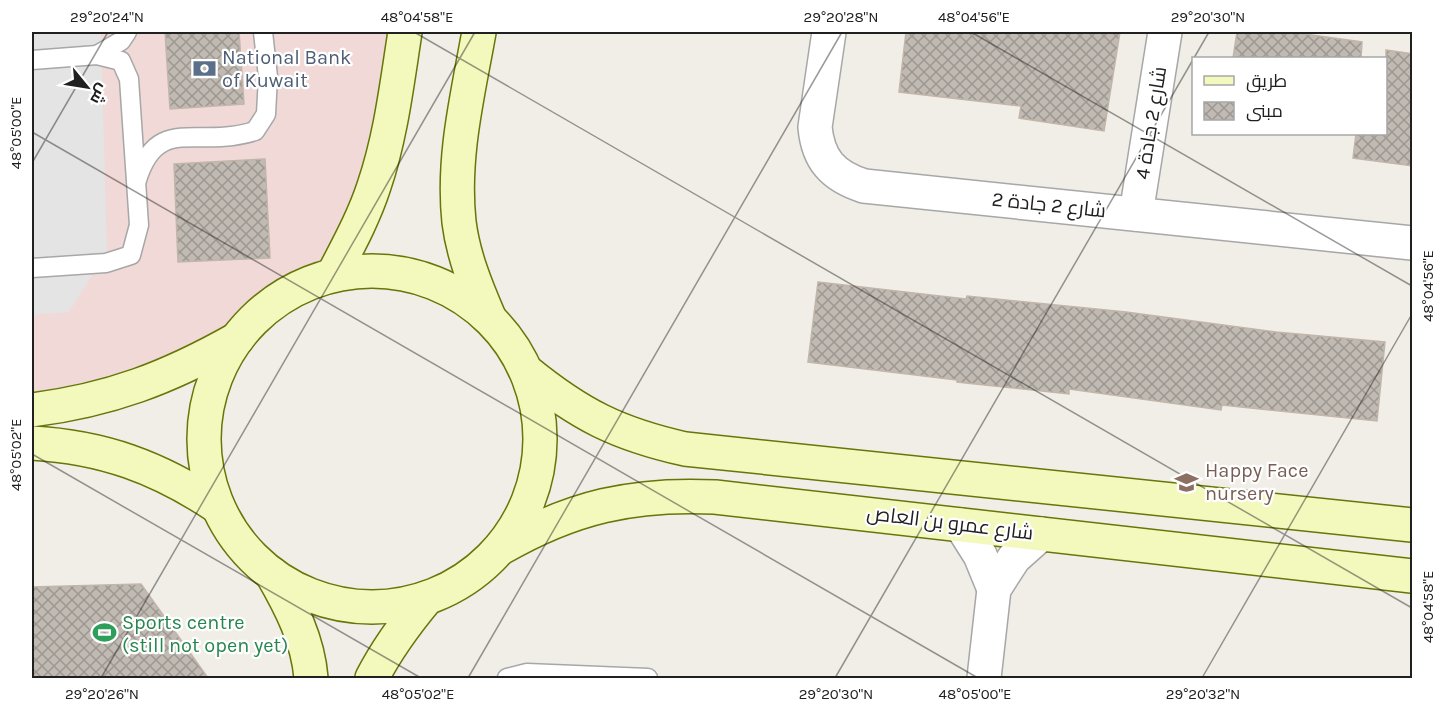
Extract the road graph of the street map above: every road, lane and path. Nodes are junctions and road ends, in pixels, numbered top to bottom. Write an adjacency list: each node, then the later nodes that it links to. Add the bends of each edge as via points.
1 (127, 32): 7 (lane, via 121,41)
2 (262, 32): 9 (lane, via 266,114 255,131 231,136 181,136 161,143 141,168)
3 (405, 32): 13 (main road, via 387,140 374,187)
4 (479, 32): 14 (main road, via 458,156 457,190 466,256)
5 (829, 32): 10 (street, شارع 2 جادة 2, via 815,127 821,155 839,176 864,186)
6 (1165, 32): 10 (street, شارع 2 جادة 4)
7 (97, 55): 8 (lane); 9 (lane, via 121,61 129,79)
8 (32, 60)
9 (136, 185): 12 (lane, via 139,225 131,255 106,263)
10 (1136, 214): 11 (street, شارع 2 جادة 2)
11 (1413, 243)
12 (32, 268)
13 (333, 275): 14 (main road, via 362,270 418,276 444,286); 15 (main road, via 280,299)
14 (490, 319): 16 (main road, via 505,335)
15 (237, 339): 17 (main road, via 155,381 112,395); 19 (main road, via 211,391 205,421 204,450)
16 (526, 372): 21 (main road, via 554,394 608,425 685,449); 23 (main road, via 540,424 537,470 526,505)
17 (32, 410)
18 (32, 443): 19 (main road, via 82,448 127,459 169,477)
19 (218, 507): 24 (main road, via 250,555)
20 (961, 525): 22 (main road, شارع عمرو بن العاص); 23 (main road, شارع عمرو بن العاص, via 677,495 601,505 565,516); 26 (street, via 980,555)
21 (1412, 525)
22 (1041, 534): 25 (main road, شارع عمرو بن العاص); 26 (street, via 1014,558)
23 (497, 551): 27 (main road, via 453,586)
24 (272, 574): 27 (main road, via 311,596 347,605 373,607); 28 (main road, via 298,622)
25 (1413, 576)
26 (994, 589): 32 (street)
27 (427, 598): 29 (main road, via 403,627)
28 (311, 678)
29 (372, 678)
30 (507, 678): 31 (lane, via 527,673)
31 (648, 678)
32 (984, 678)

